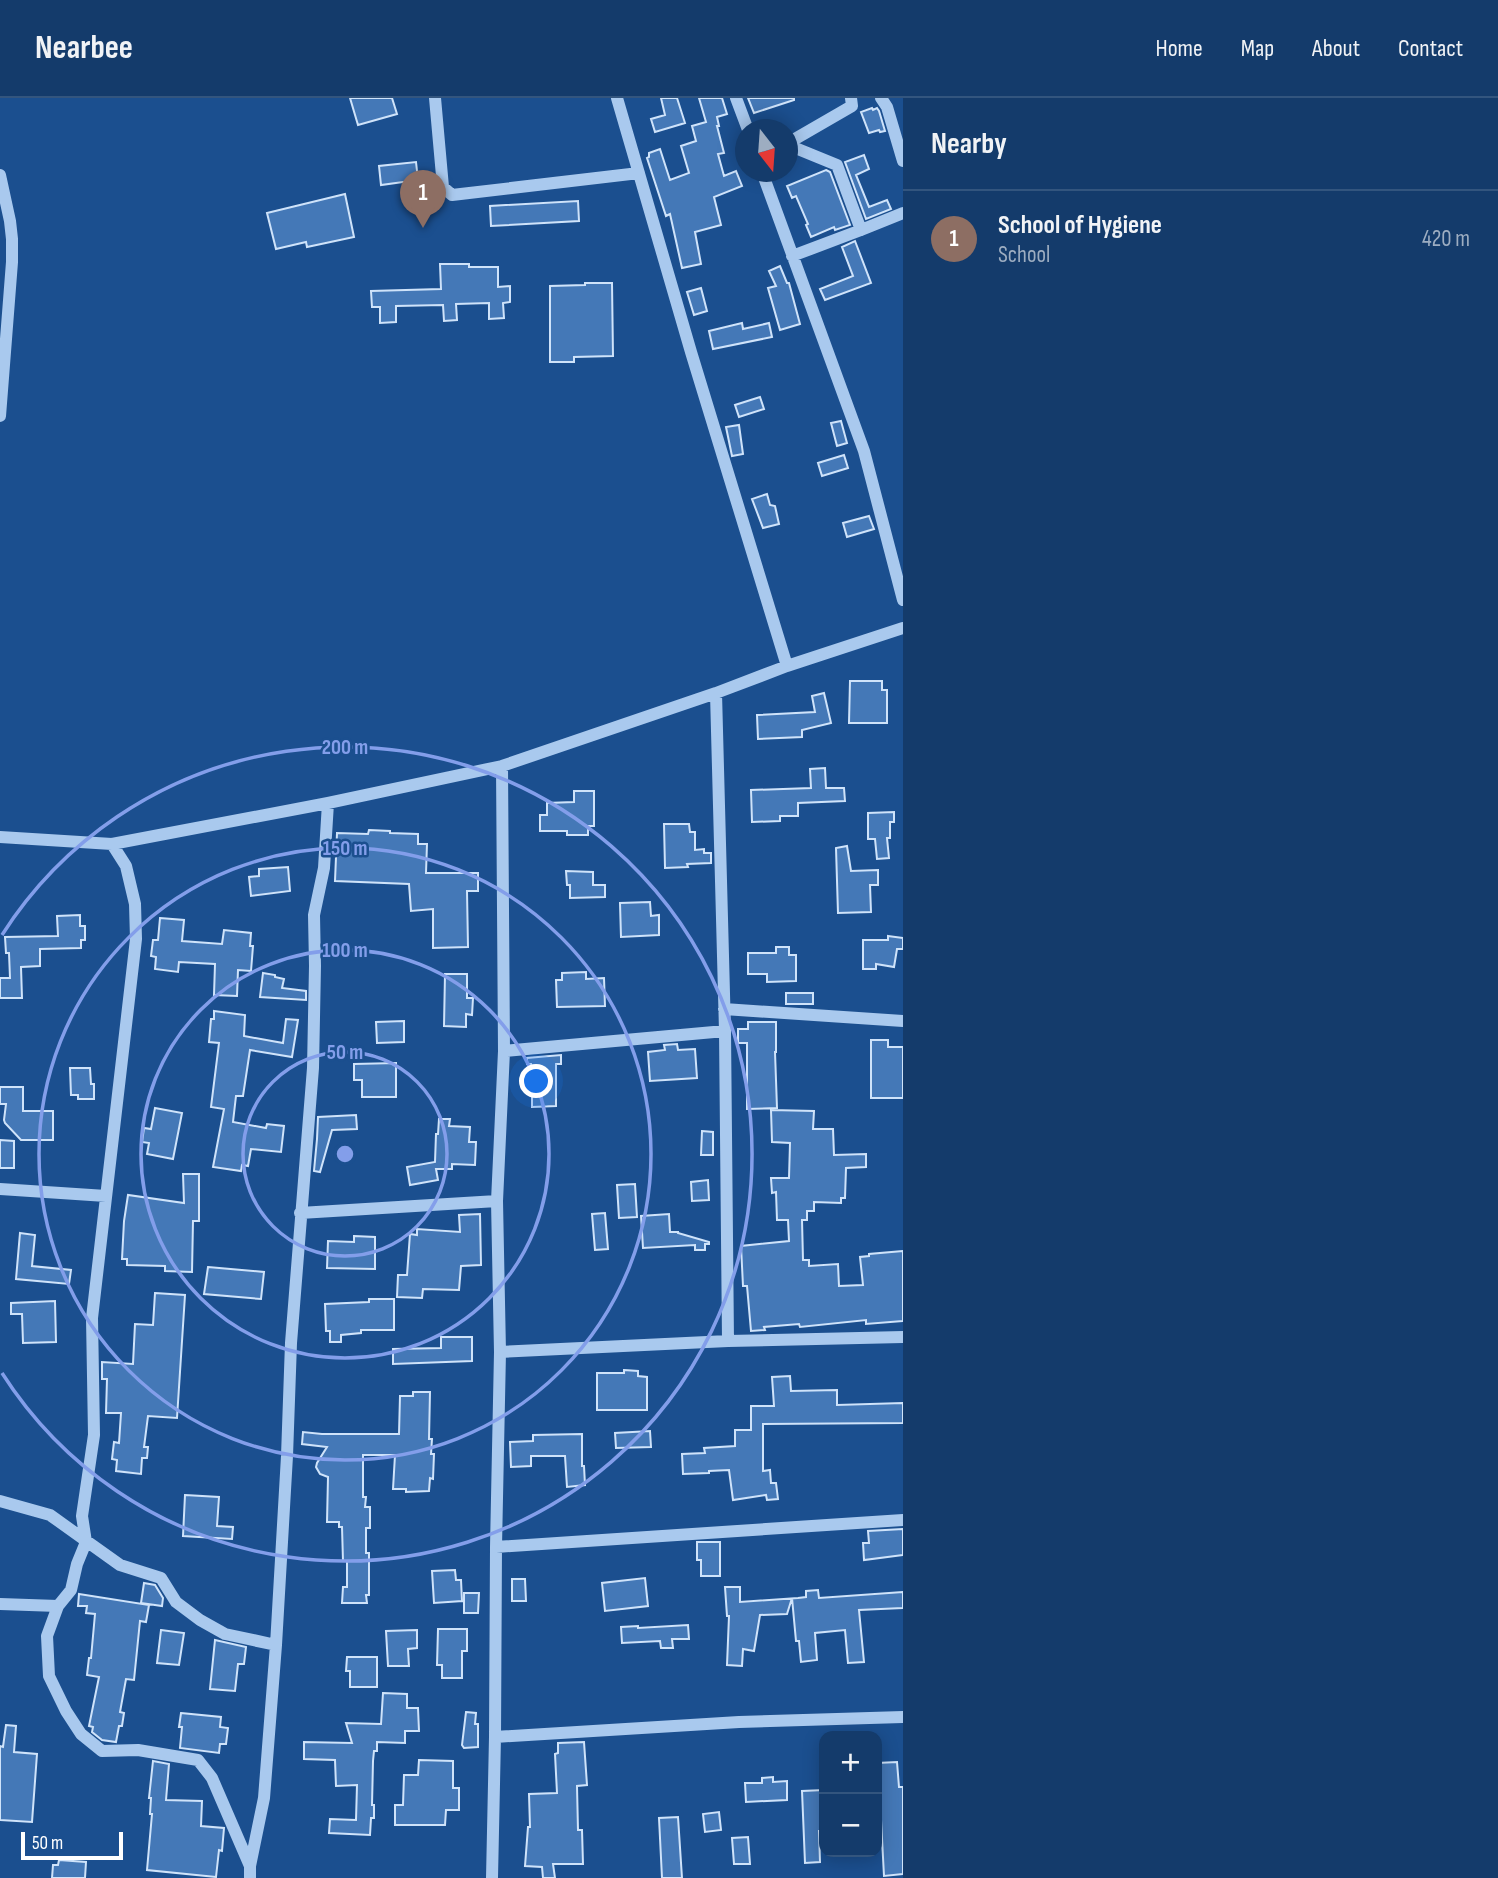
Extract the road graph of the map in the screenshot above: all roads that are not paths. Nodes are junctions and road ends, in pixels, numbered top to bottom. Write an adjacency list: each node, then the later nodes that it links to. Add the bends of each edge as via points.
1 (435, 98): 10 (street, via 443,187 452,195)
2 (617, 98): 10 (street)
3 (736, 98): 6 (street)
4 (851, 98): 7 (street, via 852,106)
5 (881, 98): 9 (street)
6 (744, 119)
7 (798, 138)
8 (798, 148): 14 (street, via 837,165)
9 (903, 161)
10 (639, 173): 19 (street)
11 (0, 175): 16 (street, via 12,239)
12 (766, 182): 15 (street)
13 (903, 213): 14 (street)
14 (861, 230): 15 (street)
15 (792, 256): 17 (street, via 864,451)
16 (0, 415)
17 (903, 600)
18 (903, 628): 19 (street)
19 (788, 666): 20 (street)
20 (716, 693): 21 (street); 25 (street)
21 (502, 766): 22 (street); 28 (street)
22 (328, 803): 24 (street); 32 (street, via 324,868 314,915 313,1069)
23 (0, 837): 24 (street)
24 (112, 844): 30 (street, via 126,866 135,904 136,939)
25 (724, 1009): 26 (street); 27 (street)
26 (903, 1021)
27 (725, 1031): 28 (street); 34 (street)
28 (504, 1051): 31 (street)
29 (0, 1189): 30 (street)
30 (106, 1196): 38 (street, via 92,1318 94,1435 82,1516)
31 (497, 1201): 32 (street); 35 (street)
32 (300, 1213): 42 (street)
33 (903, 1337): 34 (street)
34 (728, 1341): 35 (street)
35 (500, 1352): 39 (street)
36 (0, 1501): 38 (street, via 50,1516)
37 (903, 1520): 39 (street)
38 (86, 1542): 41 (street, via 71,1590); 42 (street, via 120,1565 161,1578 176,1602 225,1634)
39 (496, 1547): 44 (street)
40 (0, 1604): 41 (street)
41 (58, 1606): 45 (street, via 47,1636 49,1676 81,1734 102,1751 138,1750 198,1760 212,1778)
42 (275, 1645): 45 (street, via 264,1798)
43 (903, 1717): 44 (street)
44 (495, 1737): 46 (street)
45 (250, 1872)
46 (492, 1878)

